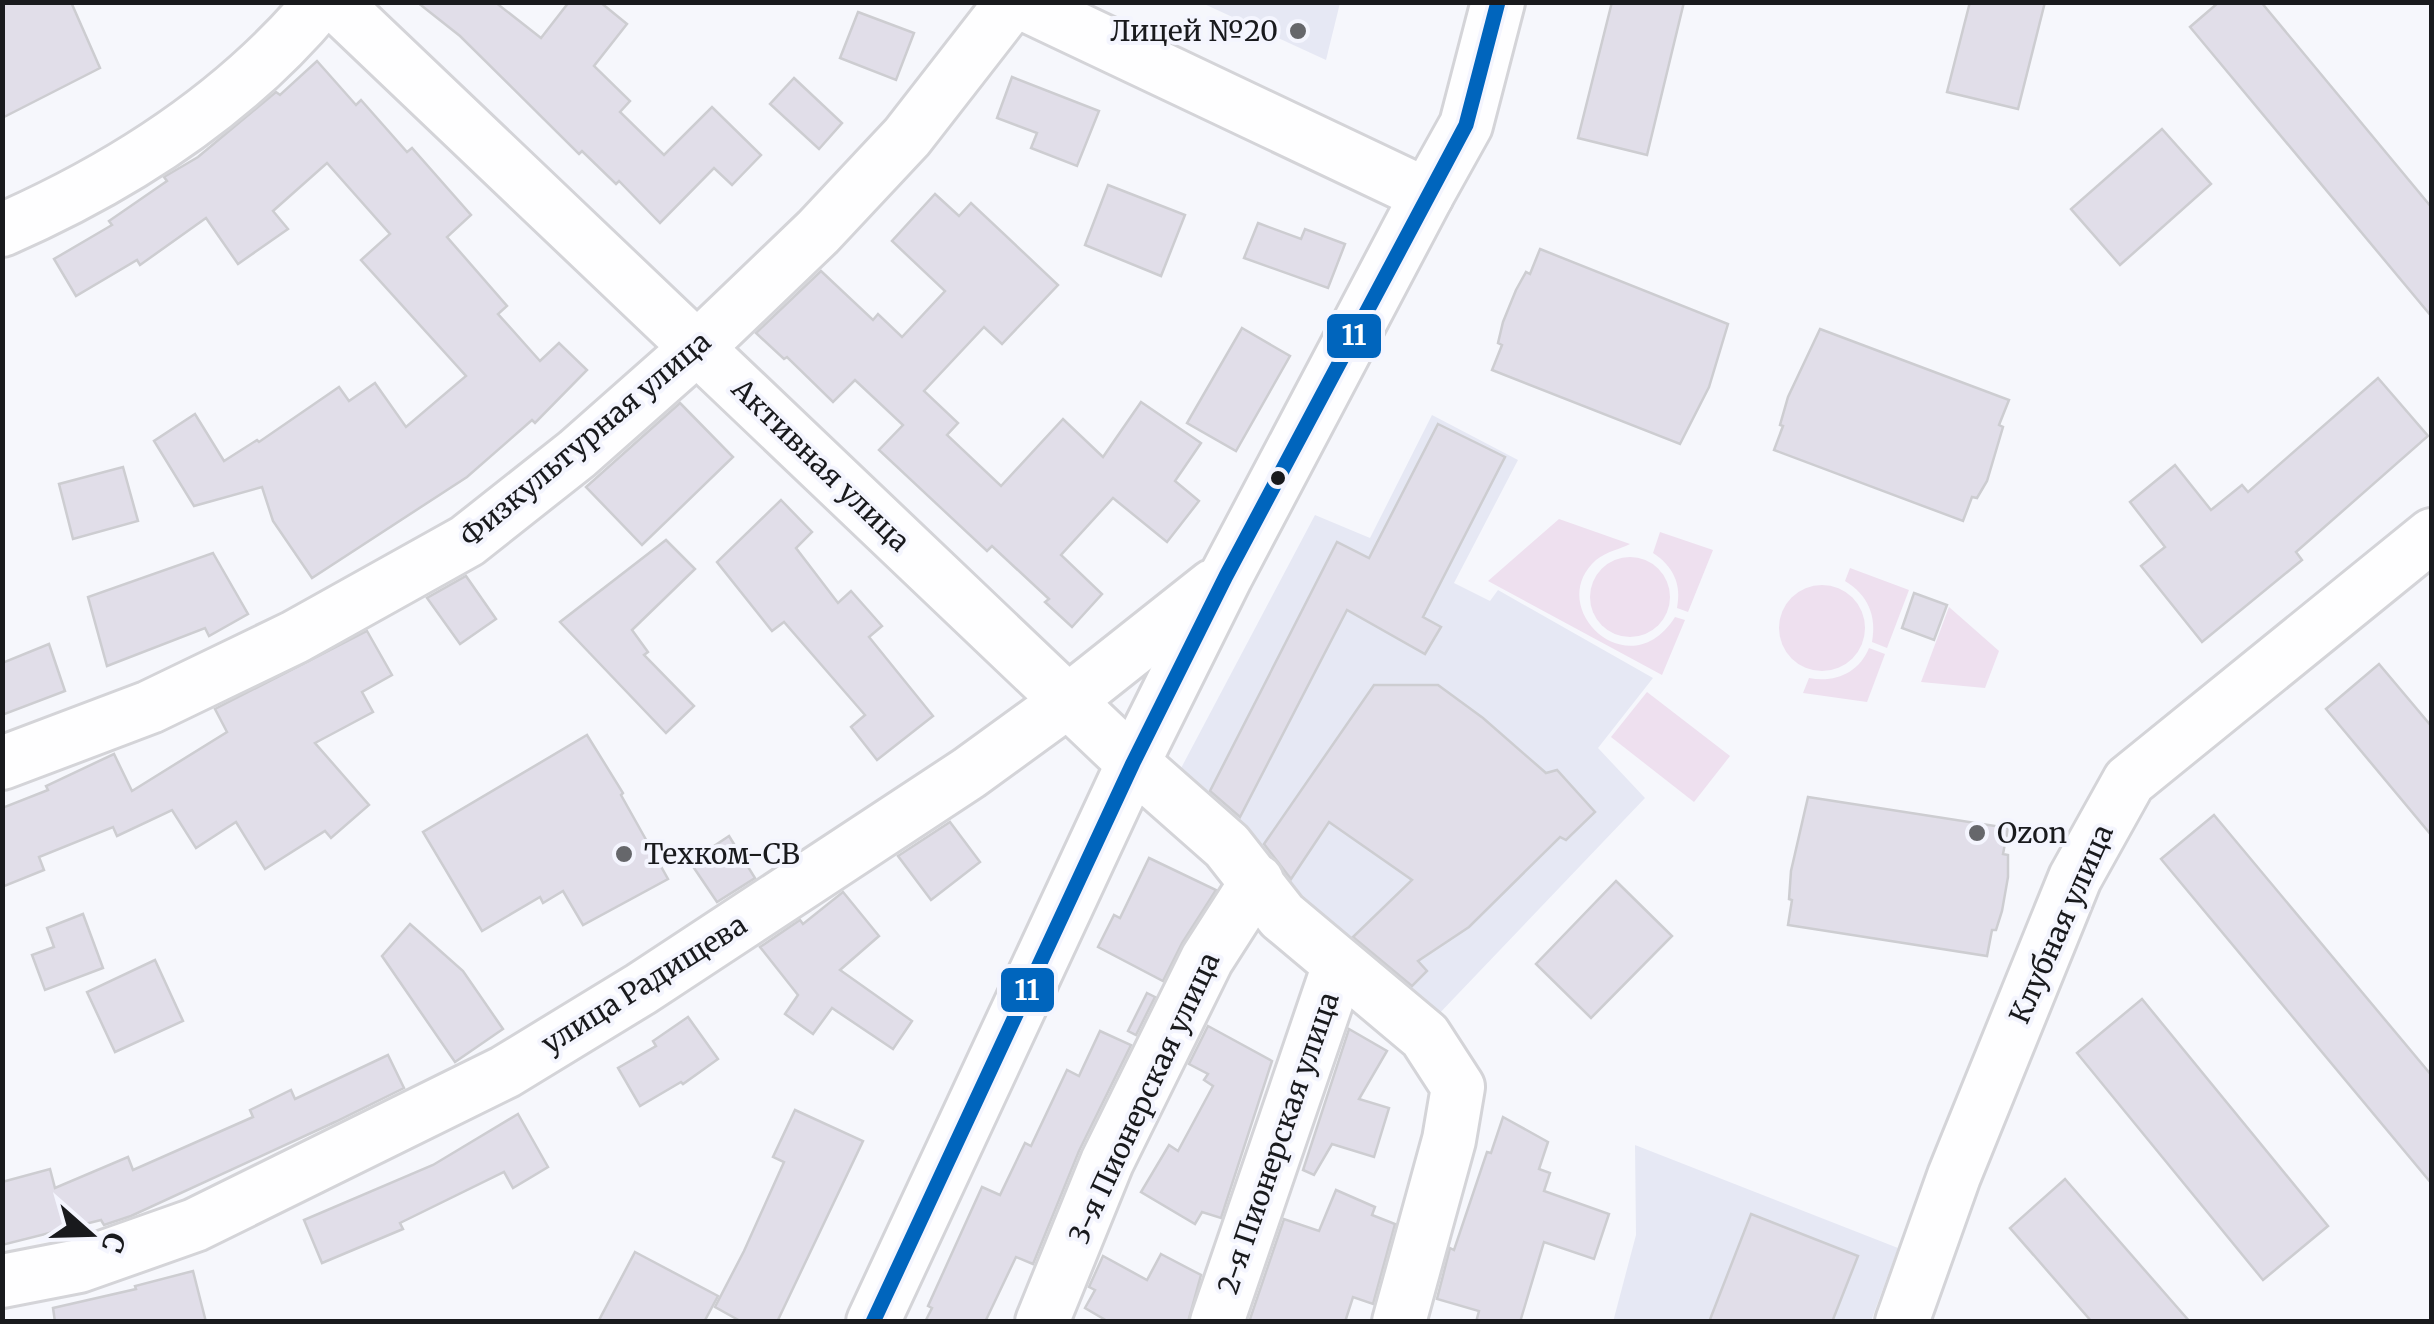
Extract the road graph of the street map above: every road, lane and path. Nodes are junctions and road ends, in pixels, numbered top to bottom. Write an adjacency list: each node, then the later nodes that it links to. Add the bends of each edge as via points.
1 (321, 2): 7 (street, via 288,43 220,102 137,161)
2 (334, 2): 8 (street, Активная улица)
3 (1012, 2): 8 (street, Физкультурная улица, via 907,137)
4 (1020, 2): 6 (street)
5 (1498, 2): 6 (street, via 1466,125)
6 (1427, 195): 10 (street)
7 (2, 230)
8 (698, 347): 11 (street, Активная улица); 12 (street, Физкультурная улица, via 467,541 295,638 150,707)
9 (2432, 536): 21 (street, Клубная улица, via 2128,781 2076,878)
10 (1226, 576): 11 (street, улица Радищева); 13 (street)
11 (1068, 701): 13 (street, Активная улица); 16 (street, улица Радищева, via 656,979 504,1072 195,1225 79,1266)
12 (2, 762)
13 (1133, 763): 14 (street, Активная улица, via 1227,846); 17 (street)
14 (1257, 882): 15 (street, Активная улица, via 1282,916); 18 (street, 3-я Пионерская улица, via 1207,959 1107,1162)
15 (1339, 965): 19 (street, 2-я Пионерская улица); 20 (street, Активная улица, via 1425,1036 1458,1087)
16 (2, 1280)
17 (873, 1322)
18 (1042, 1322)
19 (1217, 1322)
20 (1398, 1322)
21 (1902, 1322)

